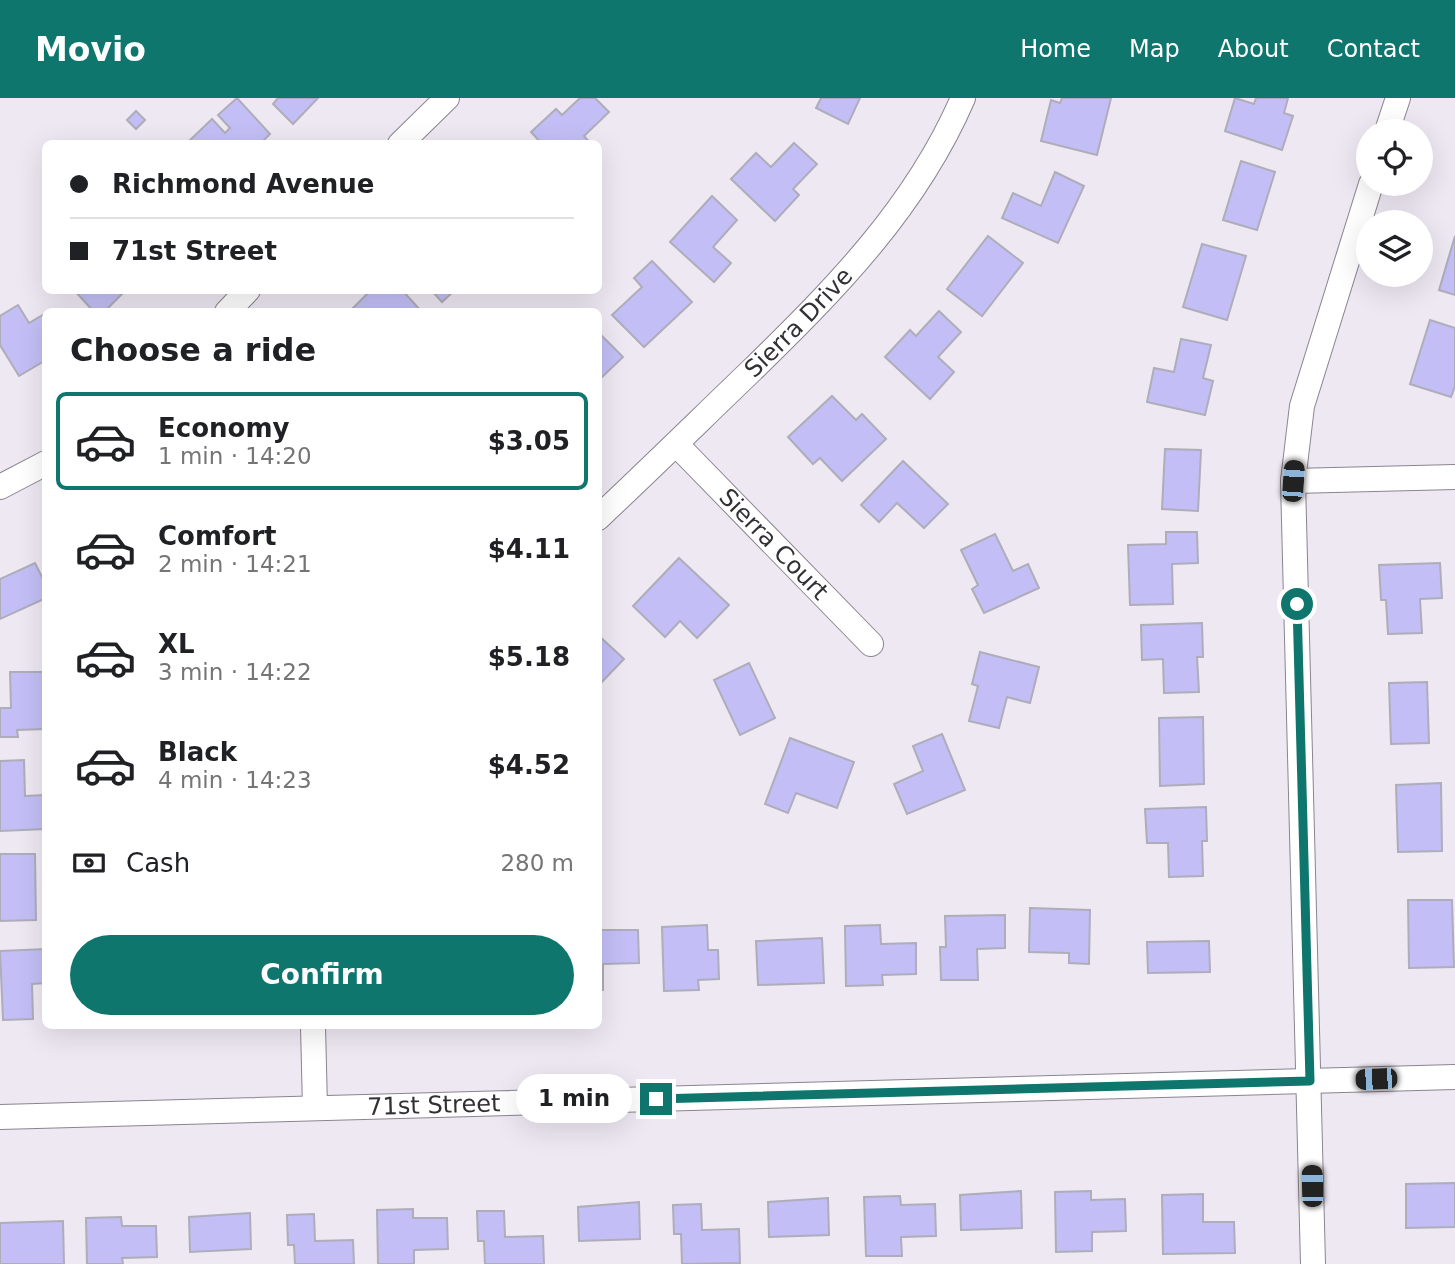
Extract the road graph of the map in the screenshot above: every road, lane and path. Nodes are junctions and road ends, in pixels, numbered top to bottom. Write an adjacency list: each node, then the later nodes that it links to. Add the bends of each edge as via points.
1 (447, 98): 5 (street)
2 (963, 98): 9 (street, Sierra Drive, via 914,189 872,247)
3 (1398, 98): 4 (street)
4 (1391, 119)
5 (404, 140)
6 (1367, 196): 12 (street, via 1302,406)
7 (244, 294): 8 (street)
8 (231, 308)
9 (676, 444): 14 (street, Sierra Drive); 15 (street, Sierra Court)
10 (42, 465): 13 (street)
11 (1455, 477): 12 (street)
12 (1293, 481): 18 (street)
13 (0, 487)
14 (602, 514)
15 (872, 644)
16 (313, 1029): 19 (street)
17 (1455, 1077): 18 (street, 71st Street)
18 (1310, 1081): 19 (street, 71st Street); 21 (street)
19 (315, 1108): 20 (street, 71st Street)
20 (0, 1117)
21 (1313, 1264)

